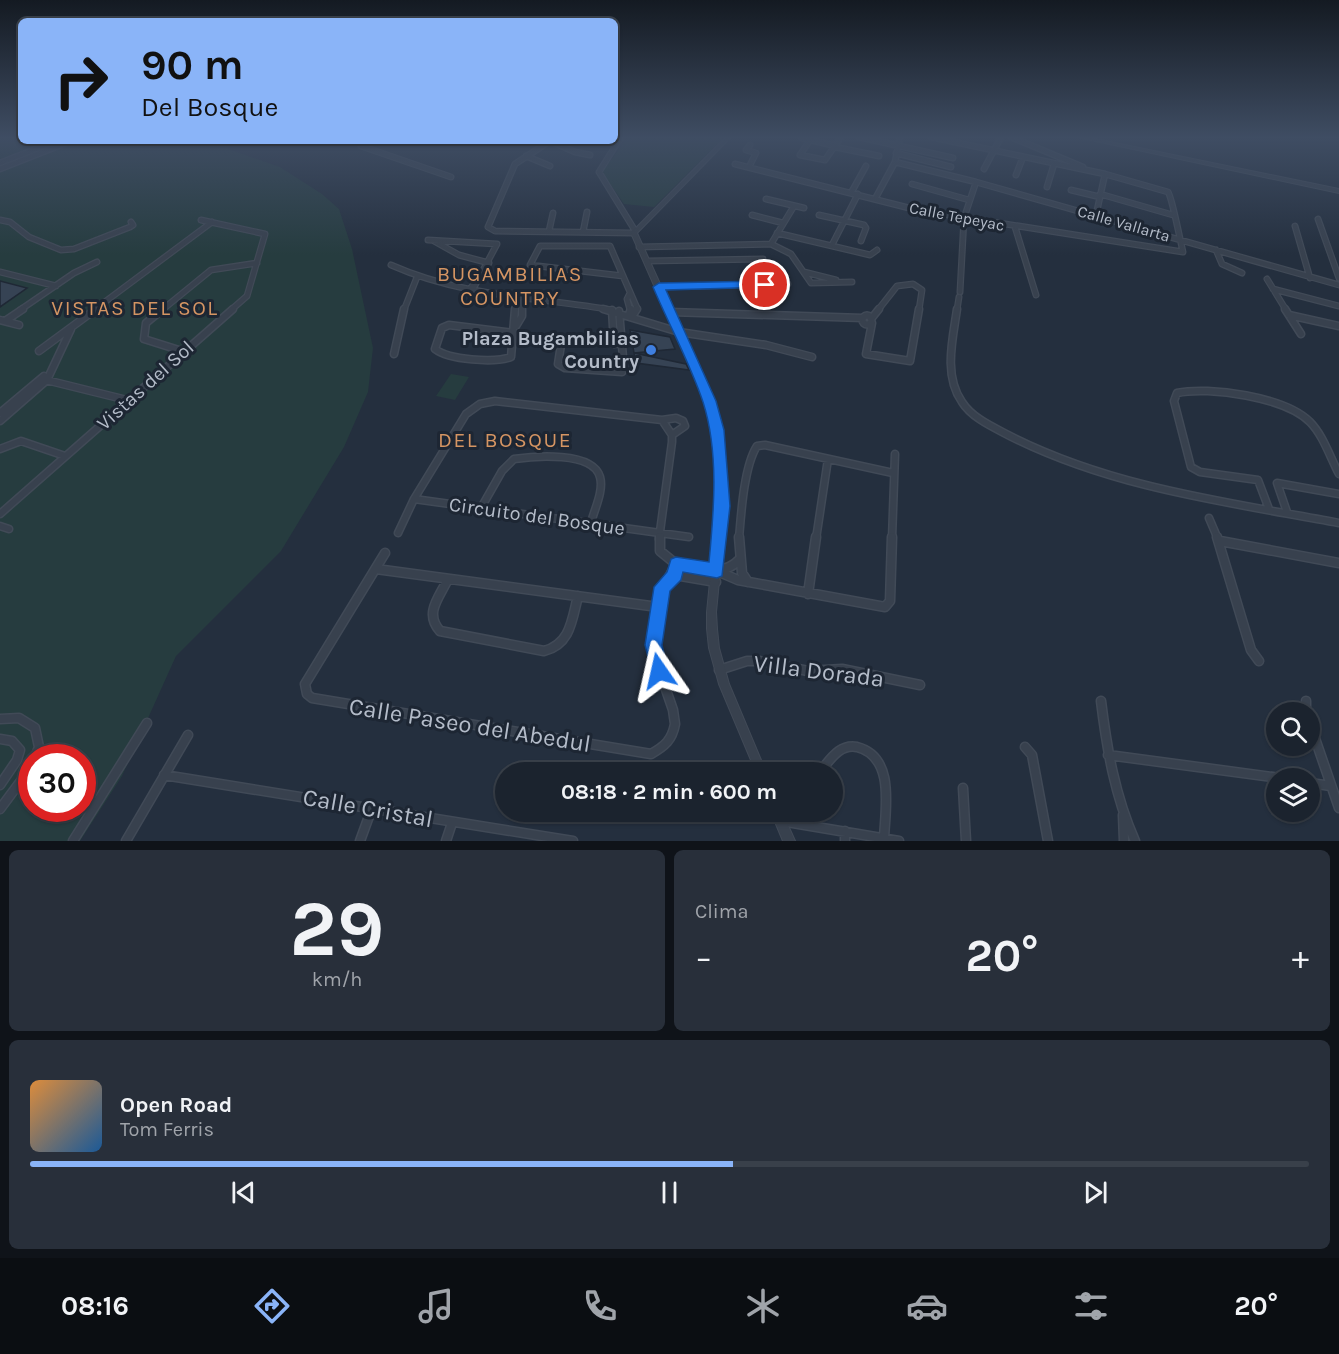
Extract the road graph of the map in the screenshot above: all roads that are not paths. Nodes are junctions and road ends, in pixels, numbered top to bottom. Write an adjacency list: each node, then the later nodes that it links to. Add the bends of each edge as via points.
1 (509, 176): 41 (street, via 487,226 495,231)
2 (602, 176): 42 (street)
3 (689, 176): 42 (street)
4 (785, 176): 17 (street, Calle Tepeyac)
5 (860, 176): 17 (street)
6 (887, 176): 21 (street)
7 (953, 176): 12 (street, Calle Vallarta)
8 (1050, 176): 14 (street)
9 (1104, 176): 19 (street)
10 (1113, 176): 27 (street, via 1168,192 1173,198)
11 (1268, 176): 16 (street)
12 (976, 182): 22 (street); 28 (street, Calle Vallarta)
13 (912, 184): 22 (street)
14 (1047, 187)
15 (1071, 190): 19 (street)
16 (1339, 191)
17 (851, 193): 18 (street, Calle Tepeyac)
18 (858, 194): 21 (street, Calle Tepeyac); 35 (street)
19 (1100, 196): 27 (street); 28 (street)
20 (766, 198): 23 (street)
21 (875, 199): 31 (street, Calle Tepeyac)
22 (969, 200): 31 (street)
23 (794, 206): 24 (street); 38 (street)
24 (804, 208)
25 (587, 212): 43 (street)
26 (553, 213): 41 (street)
27 (1173, 214): 45 (street)
28 (1096, 215): 45 (street, Calle Vallarta)
29 (752, 216): 38 (street)
30 (819, 216): 35 (street)
31 (964, 218): 40 (street, Calle Tepeyac); 110 (street, via 951,369 957,395 967,409 1044,455 1107,476)
32 (1318, 219): 64 (street)
33 (0, 220): 36 (street, via 61,250 80,247 130,227)
34 (201, 220): 37 (street, Vistas del Sol)
35 (844, 221): 46 (street, via 866,225); 47 (street)
36 (131, 222)
37 (212, 222): 55 (street, Vistas del Sol, via 265,234); 85 (street)
38 (783, 223): 44 (street)
39 (1295, 226): 63 (street)
40 (1015, 227): 45 (street, Calle Tepeyac, via 1183,252); 74 (street)
41 (549, 231): 43 (street)
42 (634, 231): 43 (street); 49 (street)
43 (583, 232)
44 (777, 233): 48 (street); 50 (street, via 870,255)
45 (1179, 239): 51 (street, Calle Vallarta)
46 (861, 241)
47 (833, 243)
48 (771, 244): 49 (street); 59 (street, via 790,254)
49 (639, 247): 53 (street)
50 (877, 250)
51 (1216, 250): 60 (street, via 1224,265); 63 (street, Calle Vallarta)
52 (763, 259): 53 (street)
53 (647, 261): 71 (street)
54 (97, 262): 70 (street)
55 (256, 263): 92 (street, Vistas del Sol, via 247,296); 92 (street, via 214,268 146,322 144,339)
56 (489, 263): 56 (street, via 459,255 431,241 496,243); 73 (street)
57 (391, 265): 62 (street)
58 (0, 272): 70 (street)
59 (804, 272): 66 (street); 66 (street, via 813,283)
60 (1242, 273)
61 (623, 276): 61 (street, via 609,246 542,245 530,265); 79 (street, via 637,308)
62 (417, 277): 73 (street); 93 (street, via 406,300)
63 (1310, 278): 69 (street, Calle Vallarta)
64 (1339, 278)
65 (1267, 279): 72 (street)
66 (843, 282): 67 (street)
67 (852, 282)
68 (788, 284): 71 (street)
69 (1339, 285)
70 (56, 286): 82 (street)
71 (659, 287): 80 (street)
72 (1273, 289): 76 (street); 81 (street)
73 (470, 291): 75 (street)
74 (1036, 295)
75 (520, 298): 77 (street); 87 (street, via 522,316)
76 (1339, 306)
77 (612, 310): 78 (street); 90 (street)
78 (619, 311): 79 (street); 90 (street)
79 (631, 314): 88 (street)
80 (671, 314): 83 (street); 88 (street)
81 (1289, 315): 86 (street); 89 (street)
82 (3, 321): 84 (street)
83 (872, 321): 83 (street, via 866,354 910,361 922,290 913,284 897,286)
84 (19, 325)
85 (72, 326): 91 (street); 95 (street)
86 (1339, 326)
87 (515, 330): 87 (street, via 448,325 442,328 435,349 443,355 507,360 511,357)
88 (679, 332): 94 (street, via 766,345); 127 (street, via 709,401 717,430 722,506)
89 (1301, 334)
90 (617, 344): 90 (street, via 622,372 565,368 558,364 562,338)
91 (39, 351)
92 (183, 351): 96 (street, Vistas del Sol)
93 (394, 354)
94 (812, 357)
95 (45, 379): 96 (street); 97 (street); 99 (street)
96 (127, 400): 103 (street, Vistas del Sol)
97 (0, 413)
98 (662, 420): 100 (street); 100 (street, Circuito del Bosque, via 683,421 685,426); 108 (street, Circuito del Bosque, via 495,401 480,405 466,414)
99 (0, 421)
100 (672, 435): 119 (street)
101 (0, 449): 103 (street, via 21,441)
102 (895, 454): 105 (street)
103 (65, 456): 112 (street, Vistas del Sol)
104 (828, 459): 105 (street); 123 (street, via 757,446 739,524); 132 (street)
105 (893, 473): 132 (street, via 889,604 875,607)
106 (1339, 474): 110 (street, via 1312,424 1295,410 1191,390 1177,393 1174,401 1191,467 1200,472 1258,480)
107 (1339, 494): 111 (street, via 1277,483)
108 (414, 499): 109 (street, Circuito del Bosque); 118 (street, Circuito del Bosque)
109 (481, 508): 114 (street, Circuito del Bosque); 114 (street, via 502,471 514,459 554,457 588,462 597,469 600,478)
110 (1269, 509): 111 (street)
111 (1287, 512): 115 (street)
112 (0, 514)
113 (1209, 518): 121 (street)
114 (591, 523): 119 (street, Circuito del Bosque)
115 (1339, 523)
116 (0, 526): 117 (street)
117 (9, 530)
118 (398, 533)
119 (661, 533): 120 (street, Circuito del Bosque); 125 (street, via 660,551)
120 (689, 537)
121 (1220, 541): 124 (street); 135 (street, via 1251,650)
122 (385, 553): 126 (street, Calle Paseo del Abedul)
123 (741, 559): 127 (street, via 731,569); 131 (street, via 741,574)
124 (1339, 563)
125 (676, 564): 127 (street); 128 (street, Calle Paseo del Abedul)
126 (376, 569): 129 (street); 134 (street, Calle Paseo del Abedul, via 305,684 312,698 651,754 671,742 676,724 653,653)
127 (717, 571): 130 (street); 131 (street)
128 (675, 575): 130 (street); 134 (street, Calle Paseo del Abedul, via 662,587)
129 (448, 579): 133 (street); 133 (street, via 431,615 441,631 544,651 567,639)
130 (716, 582): 136 (street, via 712,627)
131 (748, 582): 132 (street)
132 (808, 594)
133 (578, 596): 134 (street)
134 (658, 607)
135 (1259, 661)
136 (719, 670): 137 (street, Villa Dorada, via 759,661 808,671 842,669); 147 (street)
137 (920, 685)
138 (1101, 701): 146 (street)
139 (0, 719): 143 (street, via 19,718 35,728)
140 (147, 723): 165 (street)
141 (188, 735): 149 (street)
142 (0, 739): 152 (street, via 17,743 20,750)
143 (38, 744)
144 (1025, 747): 173 (street, via 1032,755)
145 (1320, 754): 154 (street)
146 (1108, 755): 150 (street); 159 (street)
147 (757, 762)
148 (828, 762): 164 (street, via 836,751 857,747 871,752 881,762 885,774)
149 (164, 775): 156 (street, Calle Cristal); 166 (street)
150 (1266, 776)
151 (1320, 784): 154 (street)
152 (0, 785)
153 (18, 785): 158 (street)
154 (1331, 786): 157 (street)
155 (963, 788): 172 (street)
156 (372, 808): 162 (street, Calle Cristal); 167 (street)
157 (1339, 808)
158 (0, 809)
159 (1123, 814): 174 (street); 175 (street)
160 (781, 822): 170 (street)
161 (799, 822): 163 (street)
162 (452, 823): 168 (street); 169 (street, Calle Cristal)
163 (845, 836): 164 (street)
164 (884, 838): 171 (street)
165 (73, 841)
166 (126, 841)
167 (360, 841)
168 (446, 841)
169 (573, 841)
170 (789, 841)
171 (899, 841)
172 (966, 841)
173 (1048, 841)
174 (1124, 841)
175 (1135, 841)

